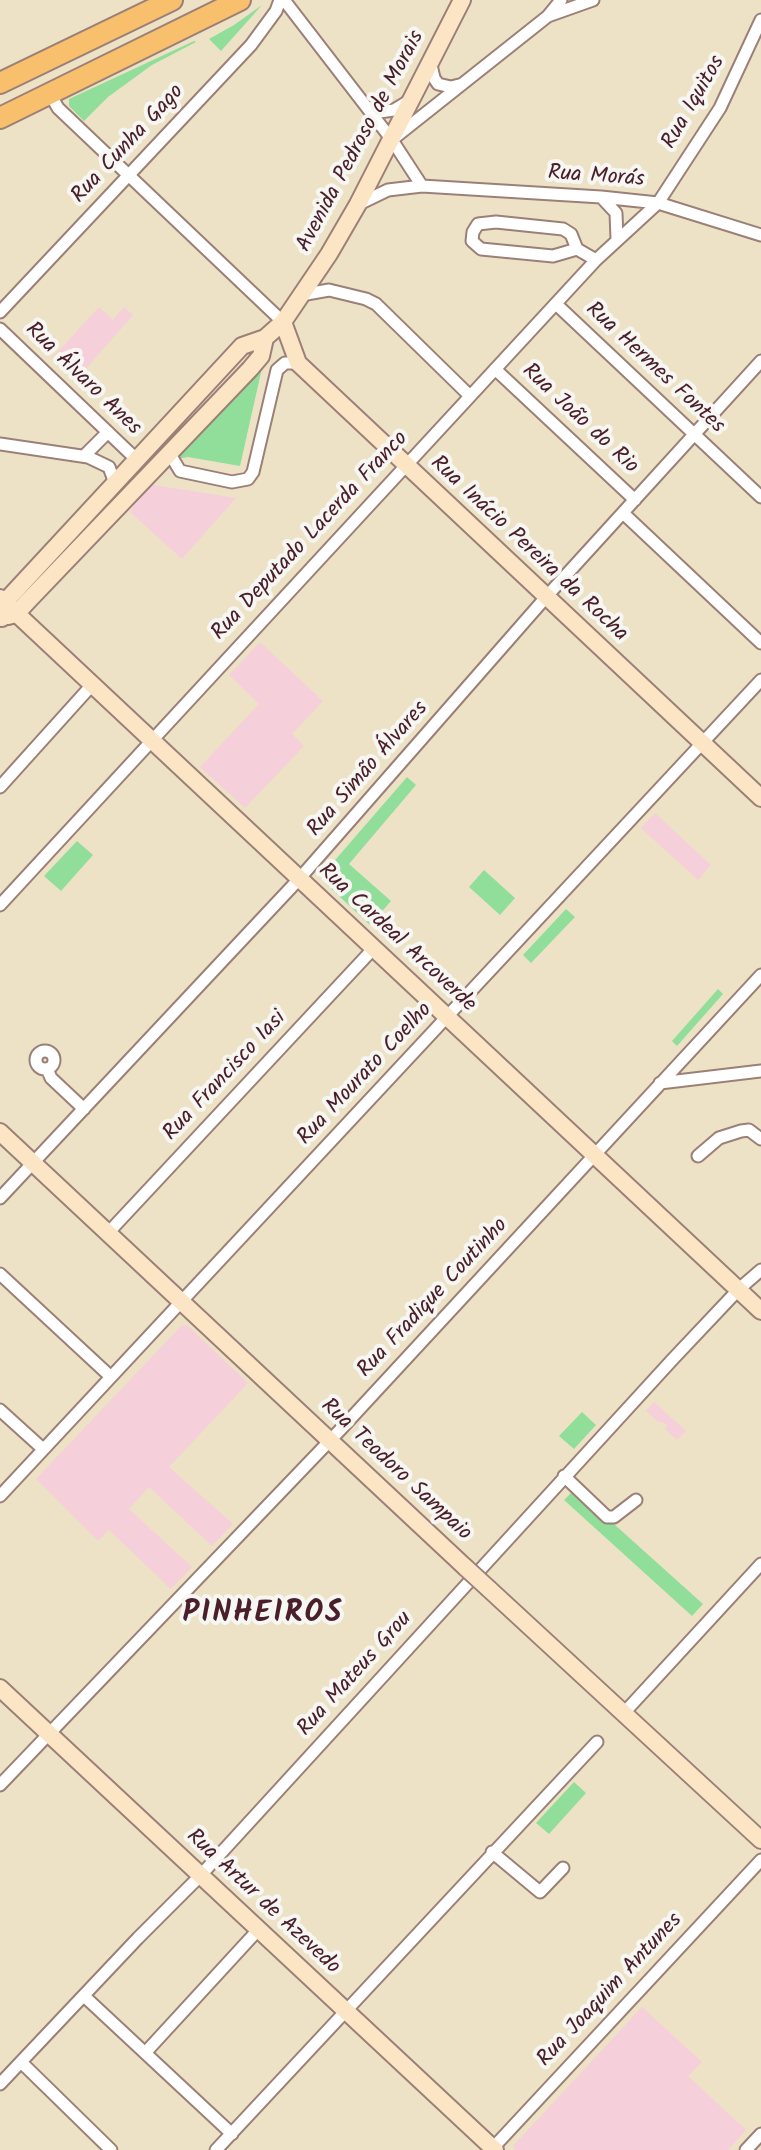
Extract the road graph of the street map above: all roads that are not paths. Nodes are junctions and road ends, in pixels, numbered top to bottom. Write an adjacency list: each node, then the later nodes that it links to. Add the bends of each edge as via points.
1 (172, 0): 11 (highway)
2 (182, 0): 13 (highway, via 50,67 44,81)
3 (240, 0): 13 (highway)
4 (282, 0): 15 (street); 18 (street, Rua Cunha Gago, via 251,45)
5 (462, 0): 10 (main road, Avenida Pedroso de Morais)
6 (561, 0): 8 (street)
7 (593, 0): 8 (street)
8 (548, 16): 12 (street)
9 (761, 20): 21 (street, Rua Iquitos, via 720,108)
10 (431, 65): 12 (street, via 438,84); 14 (main road, Avenida Pedroso de Morais)
11 (0, 83)
12 (459, 85): 17 (street)
13 (50, 94): 16 (highway); 18 (street, via 58,108)
14 (413, 99): 15 (street, via 394,110); 17 (main road, Avenida Pedroso de Morais)
15 (372, 113): 17 (street)
16 (0, 118)
17 (392, 140): 19 (street); 22 (main road, Avenida Pedroso de Morais)
18 (130, 174): 29 (street, Rua Cunha Gago); 30 (street)
19 (422, 186): 20 (street, Rua Morás); 22 (street, Rua Morás, via 388,190)
20 (601, 197): 21 (street, Rua Morás); 24 (street, via 616,213)
21 (658, 203): 23 (street, Rua Morás); 24 (street, Rua Deputado Lacerda Franco)
22 (358, 204): 27 (main road, Avenida Pedroso de Morais)
23 (761, 235)
24 (617, 239): 26 (street, Rua Deputado Lacerda Franco)
25 (577, 249): 25 (street, via 553,256 481,249 472,241 473,232 489,222 548,226 571,234); 26 (street)
26 (596, 260): 28 (street, Rua Deputado Lacerda Franco)
27 (301, 295): 30 (main road, Avenida Pedroso de Morais); 39 (street, via 329,290 376,304)
28 (556, 304): 37 (street, Rua Deputado Lacerda Franco); 41 (street, Rua Hermes Fontes)
29 (0, 312)
30 (283, 322): 32 (main road, Avenida Pedroso de Morais); 36 (main road, Rua Inácio Pereira da Rocha)
31 (0, 329): 40 (street, Rua Álvaro Anes)
32 (265, 338): 33 (main road, Avenida Pedroso de Morais); 34 (main road)
33 (242, 346): 34 (street); 45 (main road, Avenida Pedroso de Morais)
34 (261, 356): 38 (street); 43 (main road)
35 (761, 361): 41 (street, Rua Simão Álvares)
36 (298, 363): 38 (street, via 280,365); 46 (main road, Rua Inácio Pereira da Rocha)
37 (495, 369): 39 (street, Rua Deputado Lacerda Franco); 49 (street, Rua João do Rio)
38 (274, 377): 43 (street, via 248,479 232,482 180,471)
39 (470, 396): 46 (street, Rua Deputado Lacerda Franco)
40 (108, 432): 44 (street); 45 (street, Rua Álvaro Anes)
41 (694, 435): 48 (street, Rua Hermes Fontes); 49 (street, Rua Simão Álvares)
42 (0, 444): 44 (street)
43 (170, 454): 52 (main road)
44 (84, 456): 47 (street, via 109,467)
45 (136, 459): 47 (main road, Avenida Pedroso de Morais)
46 (406, 465): 51 (main road, Rua Inácio Pereira da Rocha); 56 (street, Rua Deputado Lacerda Franco)
47 (115, 483): 52 (main road, Avenida Pedroso de Morais)
48 (761, 497)
49 (635, 500): 50 (street, Rua Simão Álvares)
50 (623, 513): 51 (street, Rua Simão Álvares); 53 (street)
51 (547, 596): 57 (main road, Rua Inácio Pereira da Rocha); 60 (street, Rua Simão Álvares)
52 (4, 610): 55 (main road, Rua Cardeal Arcoverde)
53 (761, 643)
54 (761, 680): 57 (street, Rua Mourato Coelho)
55 (91, 686): 56 (main road, Rua Cardeal Arcoverde); 58 (street)
56 (151, 740): 60 (main road, Rua Cardeal Arcoverde); 61 (street, Rua Deputado Lacerda Franco)
57 (703, 743): 59 (main road, Rua Inácio Pereira da Rocha); 64 (street, Rua Mourato Coelho)
58 (0, 787)
59 (761, 798)
60 (300, 878): 62 (main road, Rua Cardeal Arcoverde); 68 (street, Rua Simão Álvares)
61 (0, 905)
62 (373, 949): 64 (main road, Rua Cardeal Arcoverde); 75 (street, Rua Francisco Iasi)
63 (761, 975): 67 (street, Rua Fradique Coutinho)
64 (446, 1018): 71 (main road, Rua Cardeal Arcoverde); 79 (street, Rua Mourato Coelho)
65 (47, 1069): 68 (street)
66 (761, 1071): 67 (street)
67 (660, 1083): 71 (street, Rua Fradique Coutinho)
68 (84, 1109): 73 (street, Rua Simão Álvares)
69 (0, 1132): 73 (main road, Rua Teodoro Sampaio)
70 (761, 1139): 72 (street, via 741,1131 719,1138)
71 (596, 1155): 78 (main road, Rua Cardeal Arcoverde); 83 (street, Rua Fradique Coutinho)
72 (698, 1156)
73 (33, 1163): 74 (street, Rua Simão Álvares); 75 (main road, Rua Teodoro Sampaio)
74 (0, 1198)
75 (108, 1233): 79 (main road, Rua Teodoro Sampaio)
76 (761, 1270): 78 (street, Rua Mateus Grou)
77 (0, 1274): 81 (street)
78 (739, 1289): 80 (main road, Rua Cardeal Arcoverde); 85 (street, Rua Mateus Grou)
79 (181, 1301): 81 (street, Rua Mourato Coelho); 83 (main road, Rua Teodoro Sampaio)
80 (761, 1311)
81 (111, 1377): 84 (street, Rua Mourato Coelho)
82 (0, 1410): 84 (street)
83 (330, 1440): 90 (main road, Rua Teodoro Sampaio, bridge); 91 (street, Rua Fradique Coutinho)
84 (43, 1449): 86 (street, Rua Mourato Coelho)
85 (564, 1476): 87 (street, via 607,1517); 98 (street, Rua Mateus Grou)
86 (0, 1496)
87 (636, 1500)
88 (761, 1564): 90 (street)
89 (0, 1688): 91 (main road, Rua Artur de Azevedo)
90 (623, 1714): 94 (main road, Rua Teodoro Sampaio)
91 (49, 1733): 93 (street, Rua Fradique Coutinho); 98 (main road, Rua Artur de Azevedo)
92 (597, 1742): 95 (street)
93 (0, 1785)
94 (761, 1840)
95 (492, 1852): 97 (street, via 540,1892); 101 (street)
96 (761, 1860): 107 (street, Rua Joaquim Antunes)
97 (563, 1868)
98 (200, 1876): 99 (main road, Rua Artur de Azevedo); 100 (street, Rua Mateus Grou)
99 (258, 1930): 101 (main road, Rua Artur de Azevedo); 102 (street)
100 (84, 1996): 102 (street); 103 (street, Rua Mateus Grou)
101 (346, 2012): 105 (street); 107 (main road, Rua Artur de Azevedo)
102 (145, 2053): 105 (street)
103 (21, 2062): 104 (street, Rua Mateus Grou); 108 (street)
104 (0, 2084)
105 (232, 2134): 109 (street)
106 (761, 2134): 110 (street)
107 (493, 2149)
108 (111, 2150)
109 (216, 2150)
110 (746, 2150)

